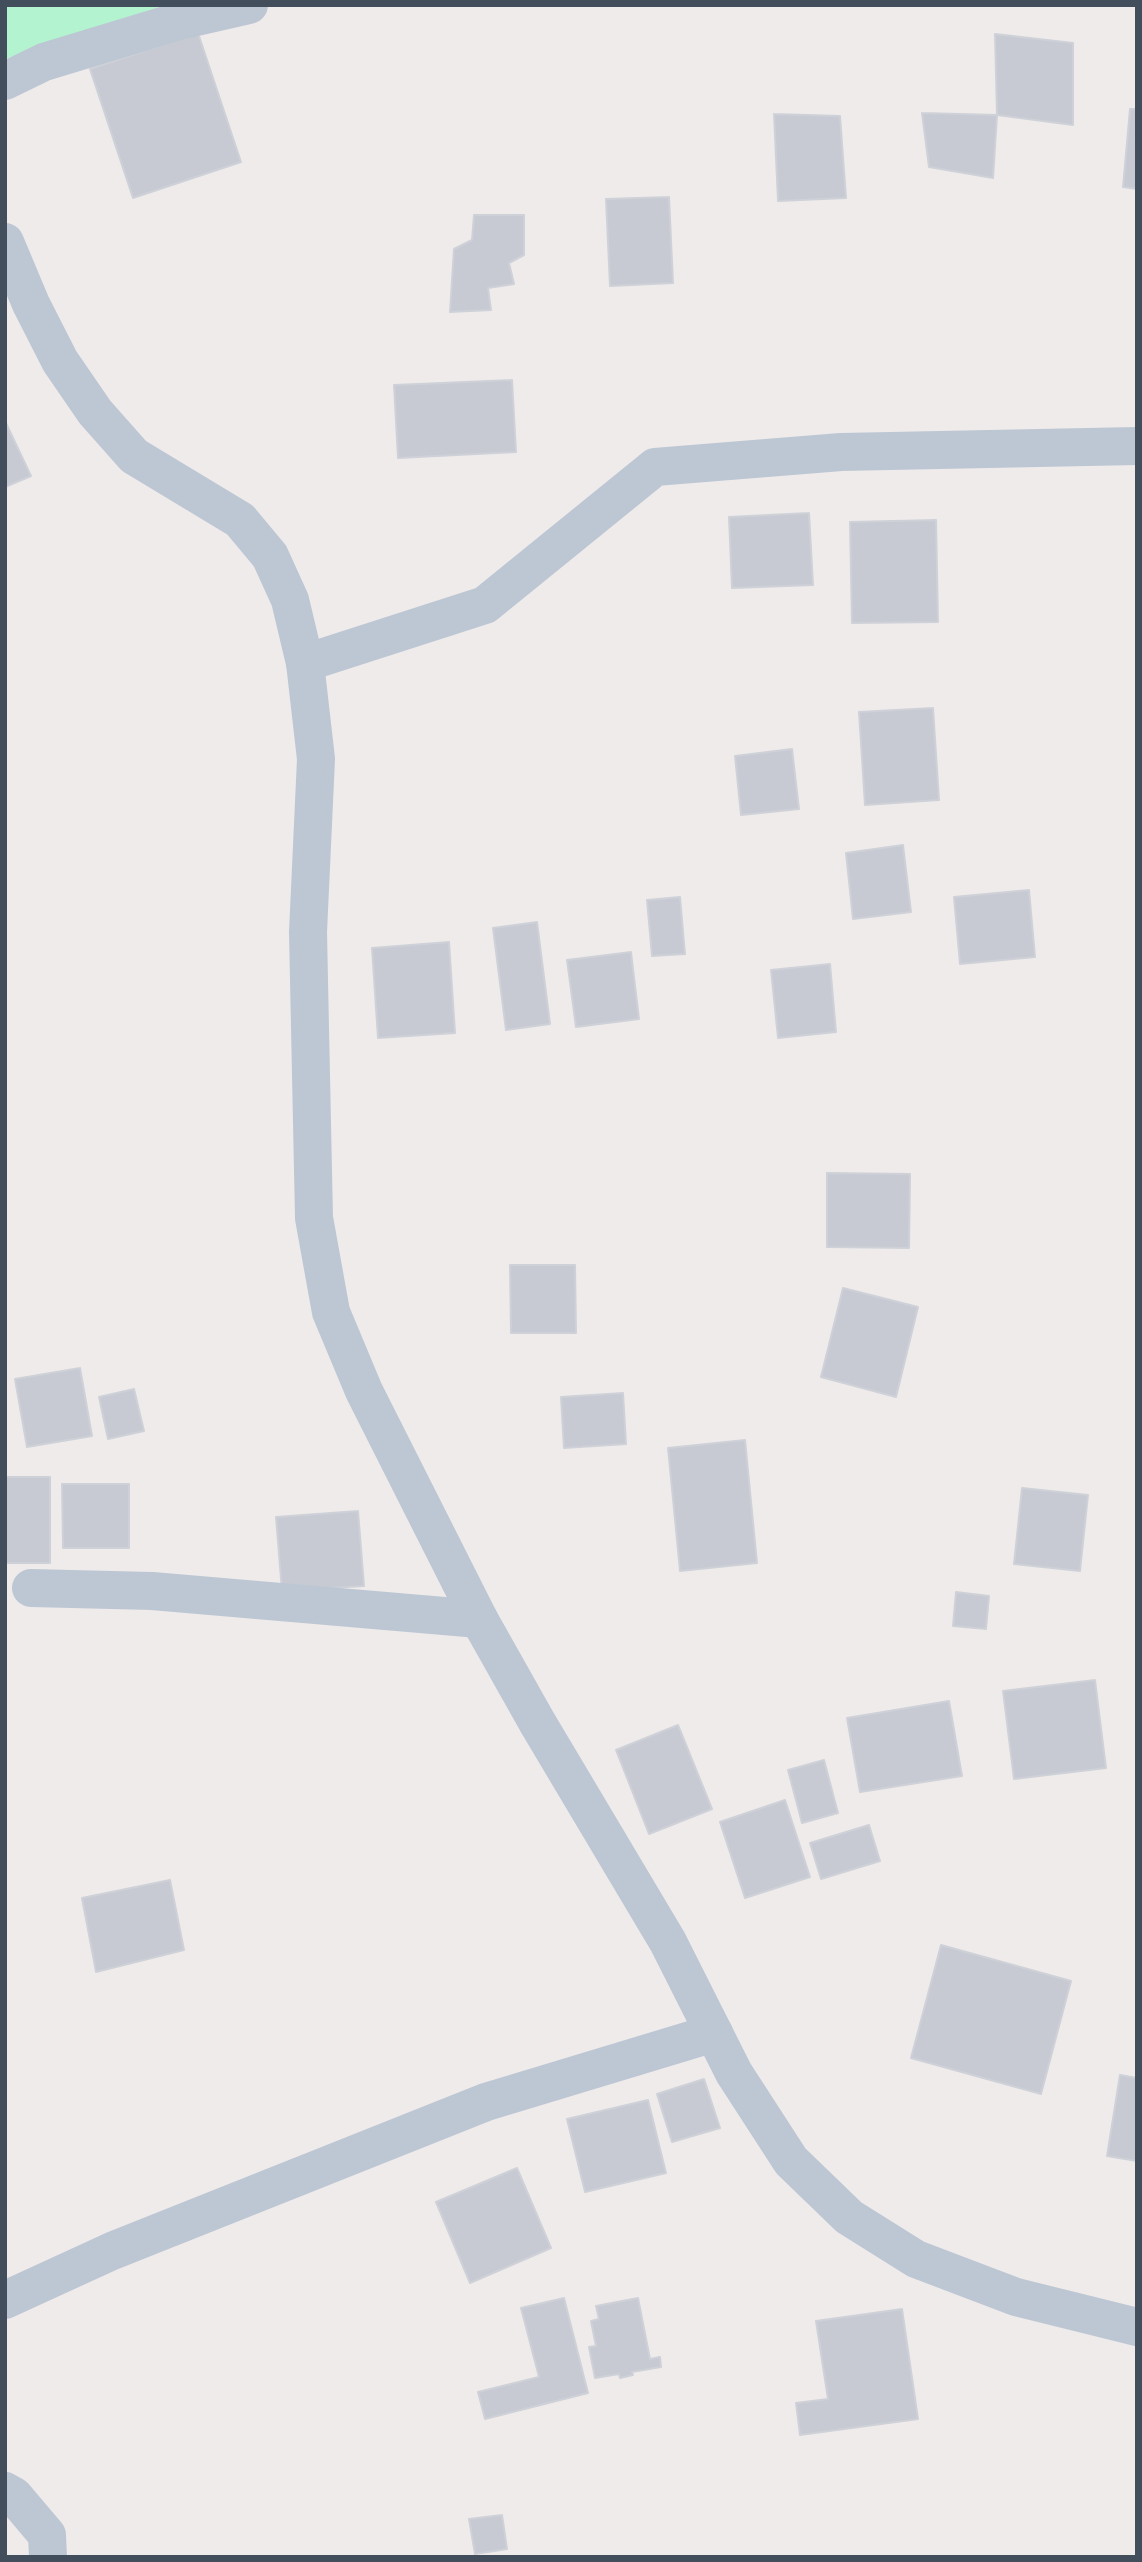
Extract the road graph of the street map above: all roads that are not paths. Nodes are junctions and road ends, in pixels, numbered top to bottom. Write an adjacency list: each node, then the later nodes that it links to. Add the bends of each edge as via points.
1 (248, 5): 2 (street, via 44,62)
2 (5, 81)
3 (9, 259): 5 (street, via 60,360 95,412 134,456 240,520 270,556 290,600)
4 (1137, 446): 5 (street, via 841,452 655,467 485,605)
5 (305, 663): 7 (street, via 316,759 308,932 314,1218 331,1312 364,1391)
6 (31, 1588): 7 (street, via 152,1591)
7 (479, 1619): 8 (street, via 668,1942)
8 (714, 2033): 9 (street, via 486,2102 112,2251); 10 (street, via 791,2161 849,2217 916,2259 991,2288)
9 (5, 2300)
10 (1137, 2327)
11 (5, 2491): 12 (street, via 47,2535)
12 (48, 2557)

